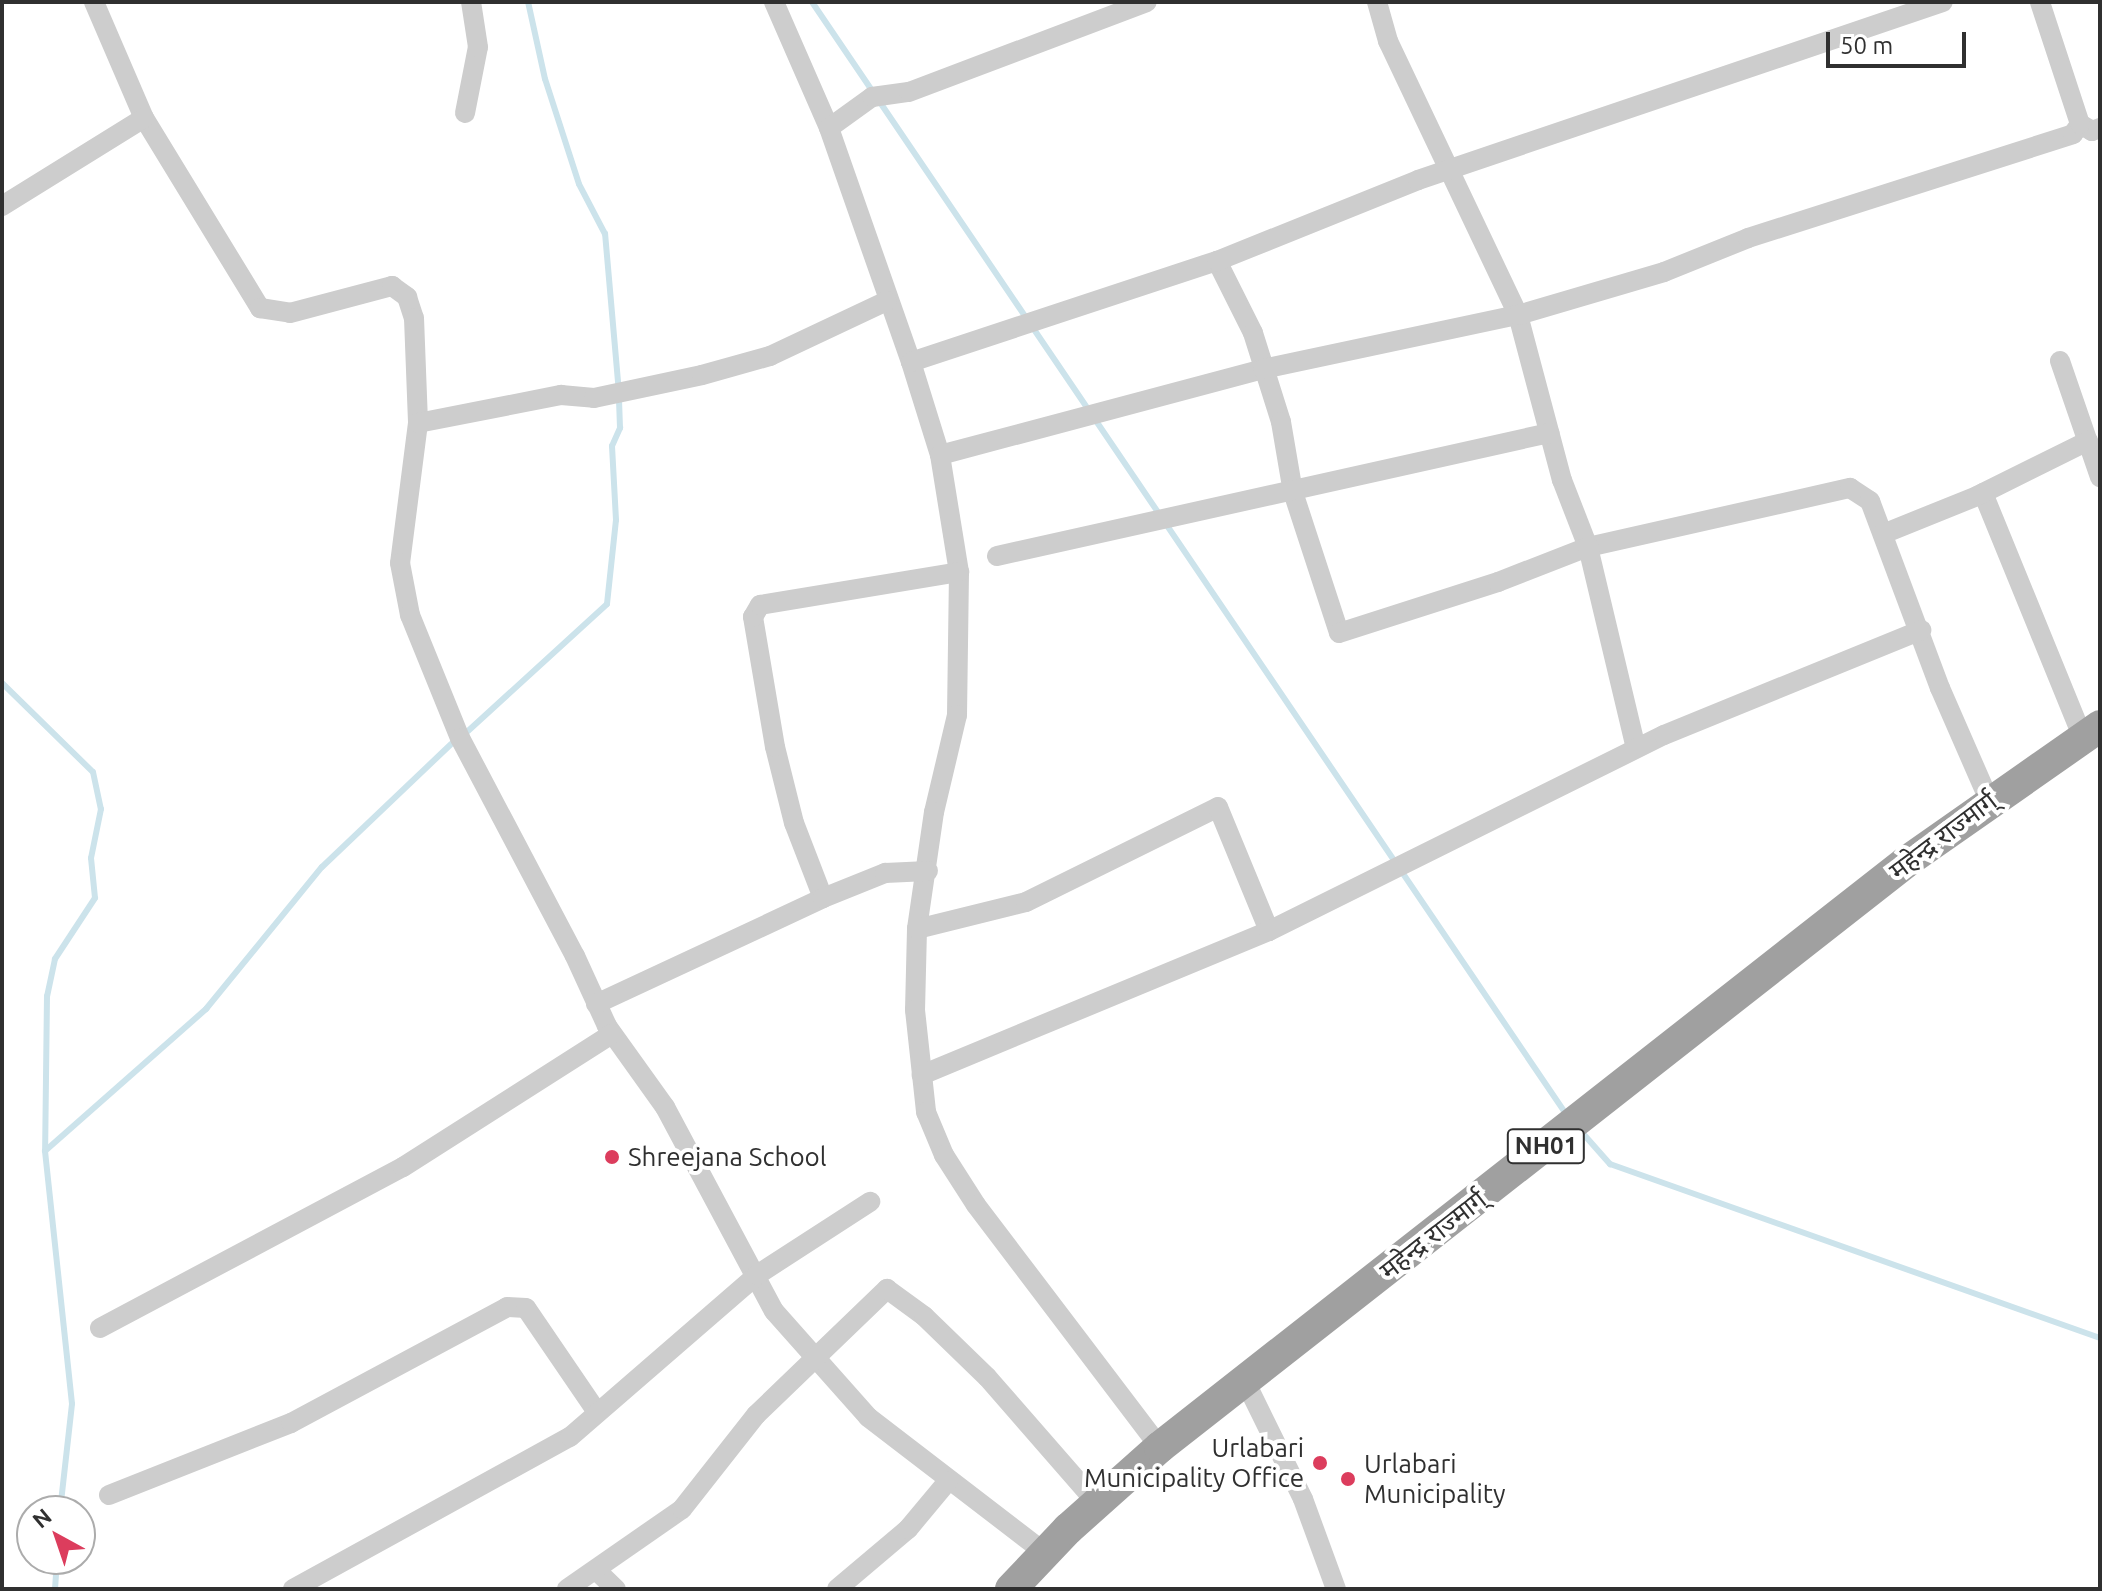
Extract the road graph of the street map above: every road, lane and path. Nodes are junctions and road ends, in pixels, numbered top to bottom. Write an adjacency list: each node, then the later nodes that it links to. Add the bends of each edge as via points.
1 (94, 2): 9 (street)
2 (471, 2): 8 (street, via 478,47)
3 (774, 2): 11 (street)
4 (1147, 2): 11 (street, via 909,92 872,97)
5 (1377, 2): 12 (street, via 1388,41)
6 (1943, 2): 12 (street)
7 (2040, 2): 10 (street)
8 (465, 113)
9 (144, 118): 13 (street); 20 (street, via 260,308 290,313 392,286 407,297 414,318)
10 (2090, 126): 16 (street, via 1968,171)
11 (829, 128): 15 (street)
12 (1450, 170): 14 (street); 16 (street)
13 (2, 206)
14 (1217, 261): 18 (street); 19 (street, via 1253,333)
15 (887, 301): 18 (street); 20 (street, via 770,356 702,375 594,398 561,395)
16 (1518, 315): 19 (street); 21 (street)
17 (2060, 361): 22 (street)
18 (911, 362): 23 (street)
19 (1263, 369): 23 (street); 25 (street, via 1281,422)
20 (418, 423): 39 (street, via 400,563 410,615 460,738)
21 (1549, 433): 25 (street); 28 (street)
22 (2088, 441): 24 (street); 26 (street)
23 (940, 455): 30 (street)
24 (2100, 477)
25 (1293, 492): 28 (street, via 1339,633); 29 (street, via 1257,495)
26 (1983, 493): 27 (street); 32 (street)
27 (1883, 534): 28 (street, via 1870,501 1850,488); 31 (street)
28 (1588, 547): 33 (street)
29 (997, 556)
30 (959, 572): 35 (street, via 957,715 934,812); 36 (street, via 760,605 753,617 778,762)
31 (1921, 630): 33 (street); 34 (street)
32 (2091, 732): 34 (highway, महेन्द्र राज्मार्ग् / NH01)
33 (1636, 748): 38 (street)
34 (1989, 800): 46 (highway, महेन्द्र राज्मार्ग् / NH01)
35 (928, 871): 36 (street, via 885,873); 37 (street)
36 (823, 898): 39 (street)
37 (917, 929): 38 (street, via 1026,902 1218,807); 41 (street, via 915,1010)
38 (1269, 931): 41 (street)
39 (596, 1004): 40 (street)
40 (612, 1034): 43 (street, via 665,1107); 44 (street, via 403,1167)
41 (922, 1075): 48 (street, via 926,1112 952,1168)
42 (870, 1202): 43 (street)
43 (757, 1275): 45 (street, via 774,1311); 47 (street)
44 (100, 1328)
45 (814, 1356): 49 (street, via 868,1417); 51 (street, via 887,1289 924,1316 987,1377); 53 (street, via 756,1415 682,1509)
46 (1245, 1381): 48 (highway, महेन्द्र राज्मार्ग् / NH01); 59 (street, via 1303,1499)
47 (597, 1412): 50 (street, via 526,1308 507,1307 291,1423); 55 (street, via 570,1437)
48 (1160, 1447): 51 (highway, महेन्द्र राज्मार्ग् / NH01)
49 (948, 1481): 52 (street); 58 (street, via 908,1529)
50 (109, 1495)
51 (1096, 1502): 52 (highway, महेन्द्र राज्मार्ग् / NH01)
52 (1044, 1552): 54 (highway, महेन्द्र राज्मार्ग् / NH01)
53 (596, 1570): 56 (street); 57 (street)
54 (1017, 1587)
55 (293, 1589)
56 (567, 1589)
57 (616, 1589)
58 (837, 1589)
59 (1336, 1589)

